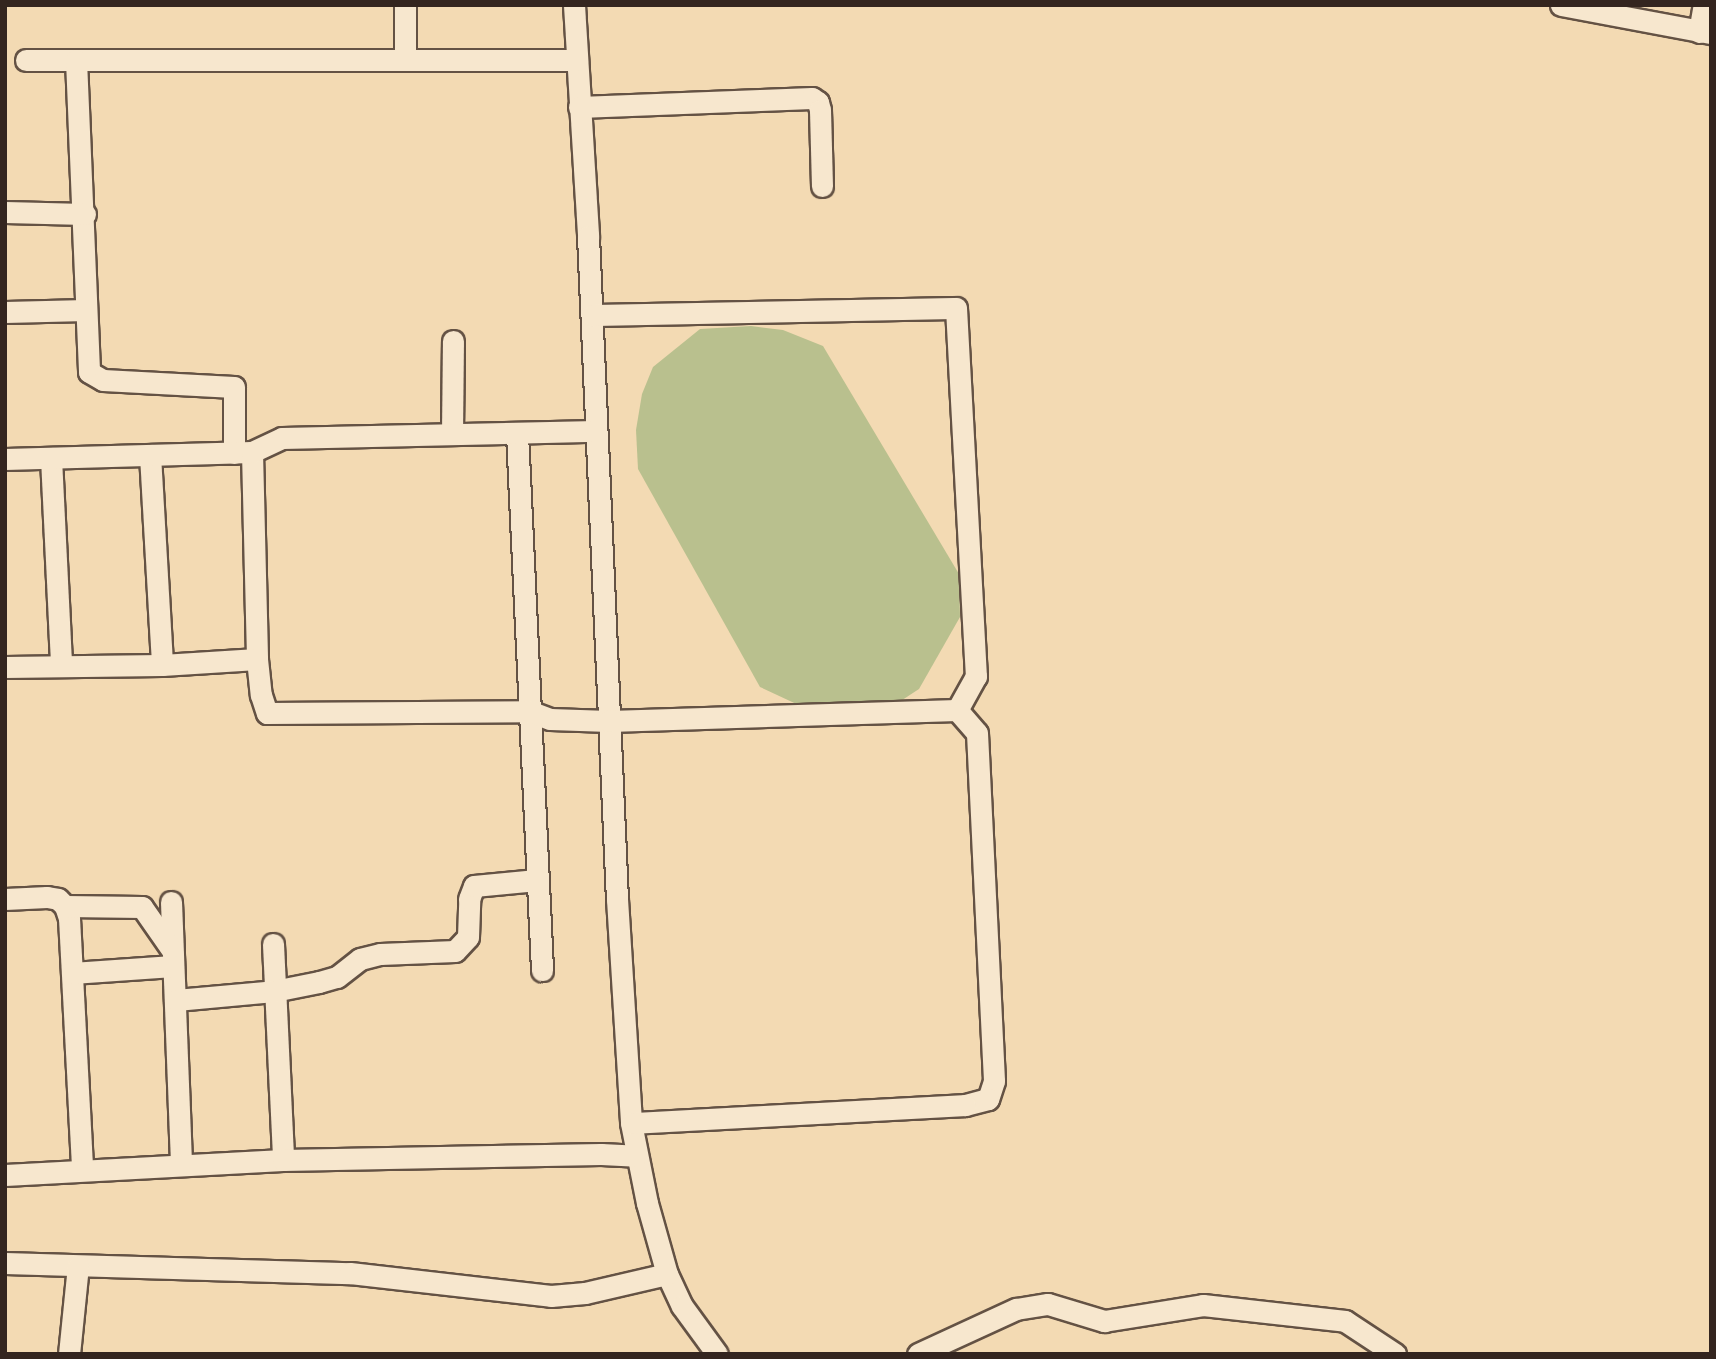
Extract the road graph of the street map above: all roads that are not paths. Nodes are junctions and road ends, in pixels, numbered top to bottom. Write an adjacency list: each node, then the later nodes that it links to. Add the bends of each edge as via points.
1 (405, 5): 6 (street)
2 (574, 5): 9 (street)
3 (1561, 5): 5 (street)
4 (1704, 5): 5 (street)
5 (1705, 33)
6 (405, 58): 8 (street); 9 (street)
7 (26, 60): 8 (street)
8 (76, 60): 13 (street)
9 (577, 60): 10 (street)
10 (579, 107): 11 (street, via 812,98 820,110); 16 (street)
11 (822, 186)
12 (5, 212): 13 (street)
13 (85, 214): 14 (street)
14 (86, 310): 15 (street); 21 (street, via 86,360 95,379 234,387)
15 (5, 312)
16 (592, 315): 18 (street); 29 (street, via 956,308 976,676)
17 (453, 341): 20 (street)
18 (596, 431): 19 (street); 31 (street)
19 (517, 433): 20 (street); 30 (street)
20 (452, 434): 21 (street, via 282,438)
21 (243, 452): 22 (street); 25 (street)
22 (150, 455): 23 (street); 27 (street)
23 (51, 458): 24 (street); 26 (street)
24 (5, 459)
25 (257, 659): 27 (street); 30 (street, via 267,713)
26 (61, 665): 27 (street); 28 (street)
27 (162, 665)
28 (5, 667)
29 (957, 710): 31 (street); 42 (street, via 977,733 995,1081 988,1099 965,1105)
30 (529, 711): 31 (street, via 550,719); 32 (street)
31 (609, 721): 42 (street)
32 (537, 880): 38 (street); 40 (street, via 474,887 469,899 468,937 456,951 380,954 360,959 337,977)
33 (5, 899): 35 (street, via 47,897)
34 (171, 902): 37 (street)
35 (65, 906): 37 (street, via 142,907); 39 (street)
36 (273, 944): 40 (street)
37 (173, 958): 39 (street); 41 (street)
38 (542, 970)
39 (72, 973): 46 (street)
40 (274, 991): 41 (street); 44 (street)
41 (176, 1000): 45 (street)
42 (631, 1123): 43 (street)
43 (636, 1156): 44 (street); 50 (street)
44 (283, 1160): 45 (street)
45 (181, 1164): 46 (street)
46 (82, 1170): 47 (street)
47 (5, 1175)
48 (5, 1264): 49 (street)
49 (78, 1266): 50 (street, via 349,1273 551,1296 586,1293); 51 (street)
50 (667, 1274): 52 (street, via 682,1306)
51 (69, 1354)
52 (717, 1354)
53 (918, 1354): 54 (street, via 1016,1309 1048,1304 1104,1321 1203,1304 1345,1321)
54 (1395, 1354)

